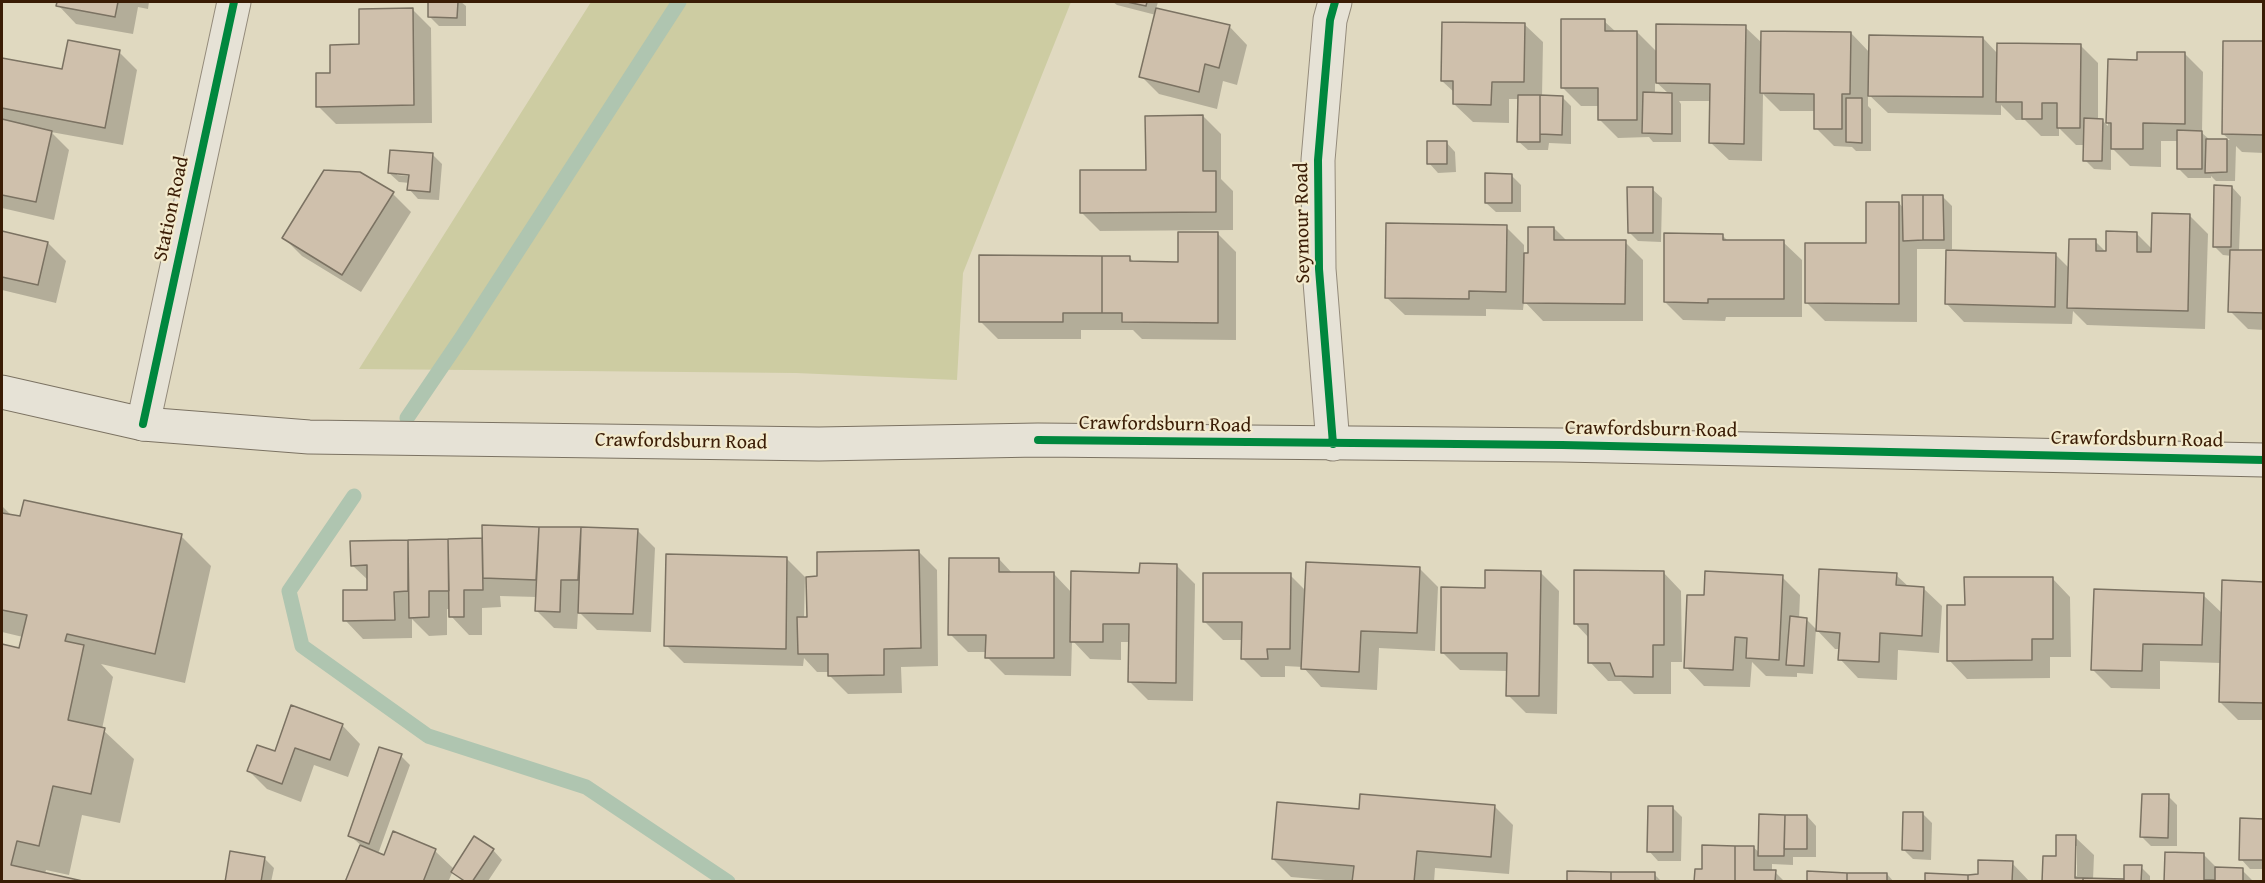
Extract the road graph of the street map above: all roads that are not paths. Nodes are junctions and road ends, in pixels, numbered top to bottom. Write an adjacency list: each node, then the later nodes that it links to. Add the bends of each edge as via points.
1 (234, 2): 4 (main road, Station Road)
2 (1335, 2): 5 (main road, Seymour Road, via 1330,20 1318,160 1319,269)
3 (2, 392): 4 (main road, Crawfordsburn Road)
4 (143, 424): 5 (main road, Crawfordsburn Road, via 309,437 819,444 1038,440)
5 (1333, 444): 6 (main road, Crawfordsburn Road)
6 (2264, 459)

